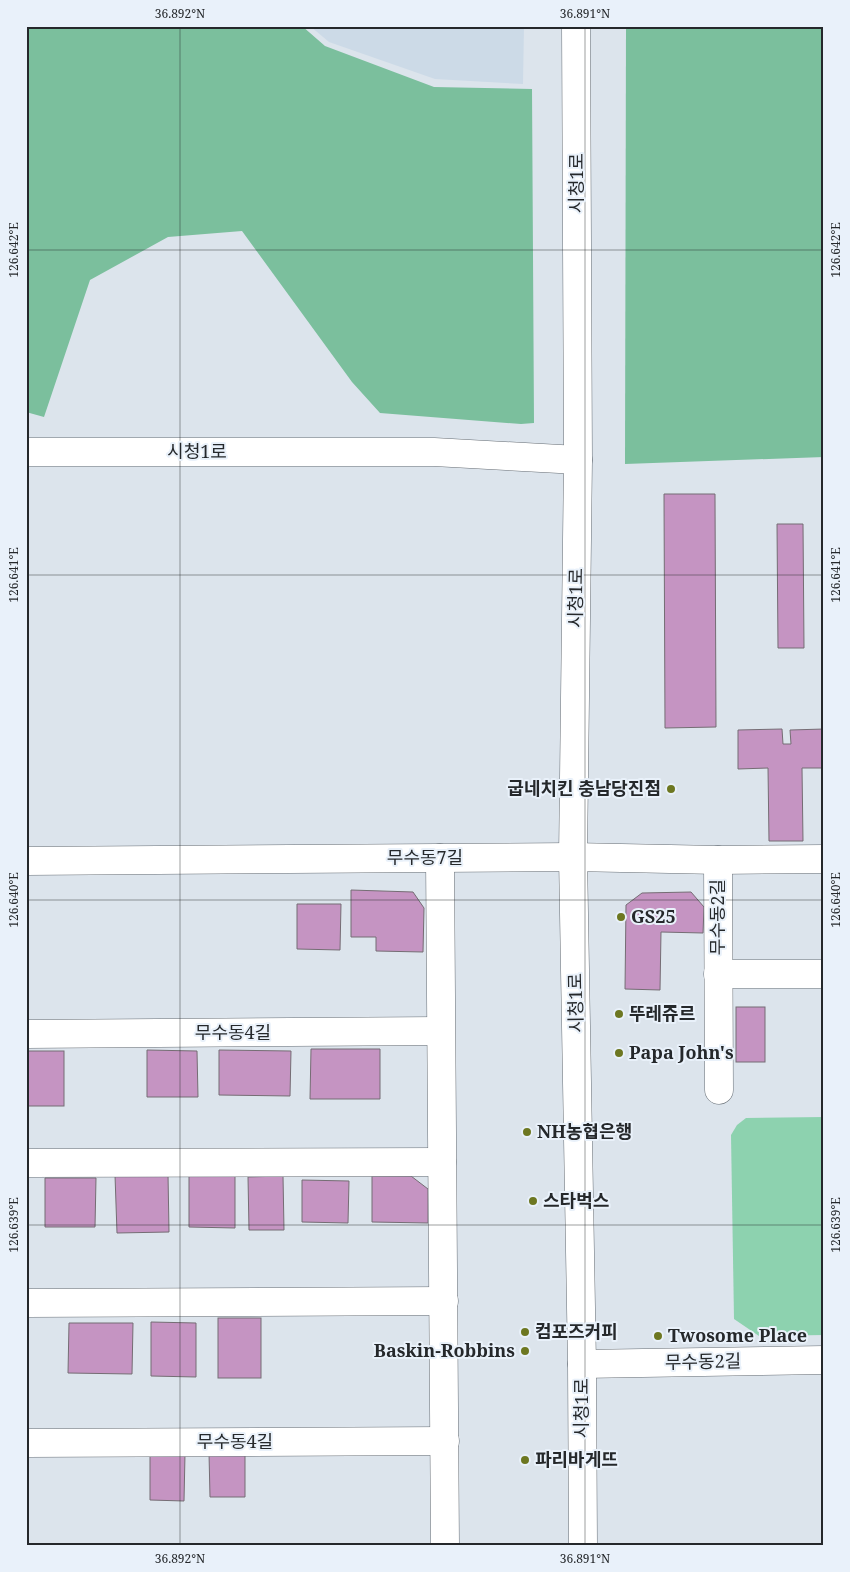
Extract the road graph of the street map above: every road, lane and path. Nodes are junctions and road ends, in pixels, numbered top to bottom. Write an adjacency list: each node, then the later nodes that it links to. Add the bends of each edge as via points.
1 (576, 26): 3 (street, 시청1로)
2 (26, 452): 3 (street, 시청1로, via 434,452)
3 (578, 460): 4 (street, 시청1로)
4 (573, 857): 5 (street, 무수동7길); 7 (street, 무수동7길); 19 (street, 시청1로)
5 (440, 858): 8 (street, 무수동7길); 11 (street)
6 (824, 859): 7 (street, 무수동7길)
7 (718, 860): 9 (street, 무수동2길)
8 (26, 861)
9 (718, 974): 10 (street, 무수동2길); 13 (street, 무수동2길)
10 (824, 974)
11 (440, 1031): 12 (street, 무수동4길); 14 (street)
12 (26, 1034)
13 (718, 1090)
14 (442, 1162): 15 (street); 16 (street)
15 (26, 1163)
16 (444, 1301): 17 (street); 20 (street)
17 (26, 1303)
18 (824, 1360): 19 (street, 무수동2길)
19 (582, 1364): 23 (street, 시청1로)
20 (444, 1441): 21 (street, 무수동4길); 22 (street)
21 (26, 1443)
22 (444, 1546)
23 (583, 1546)

